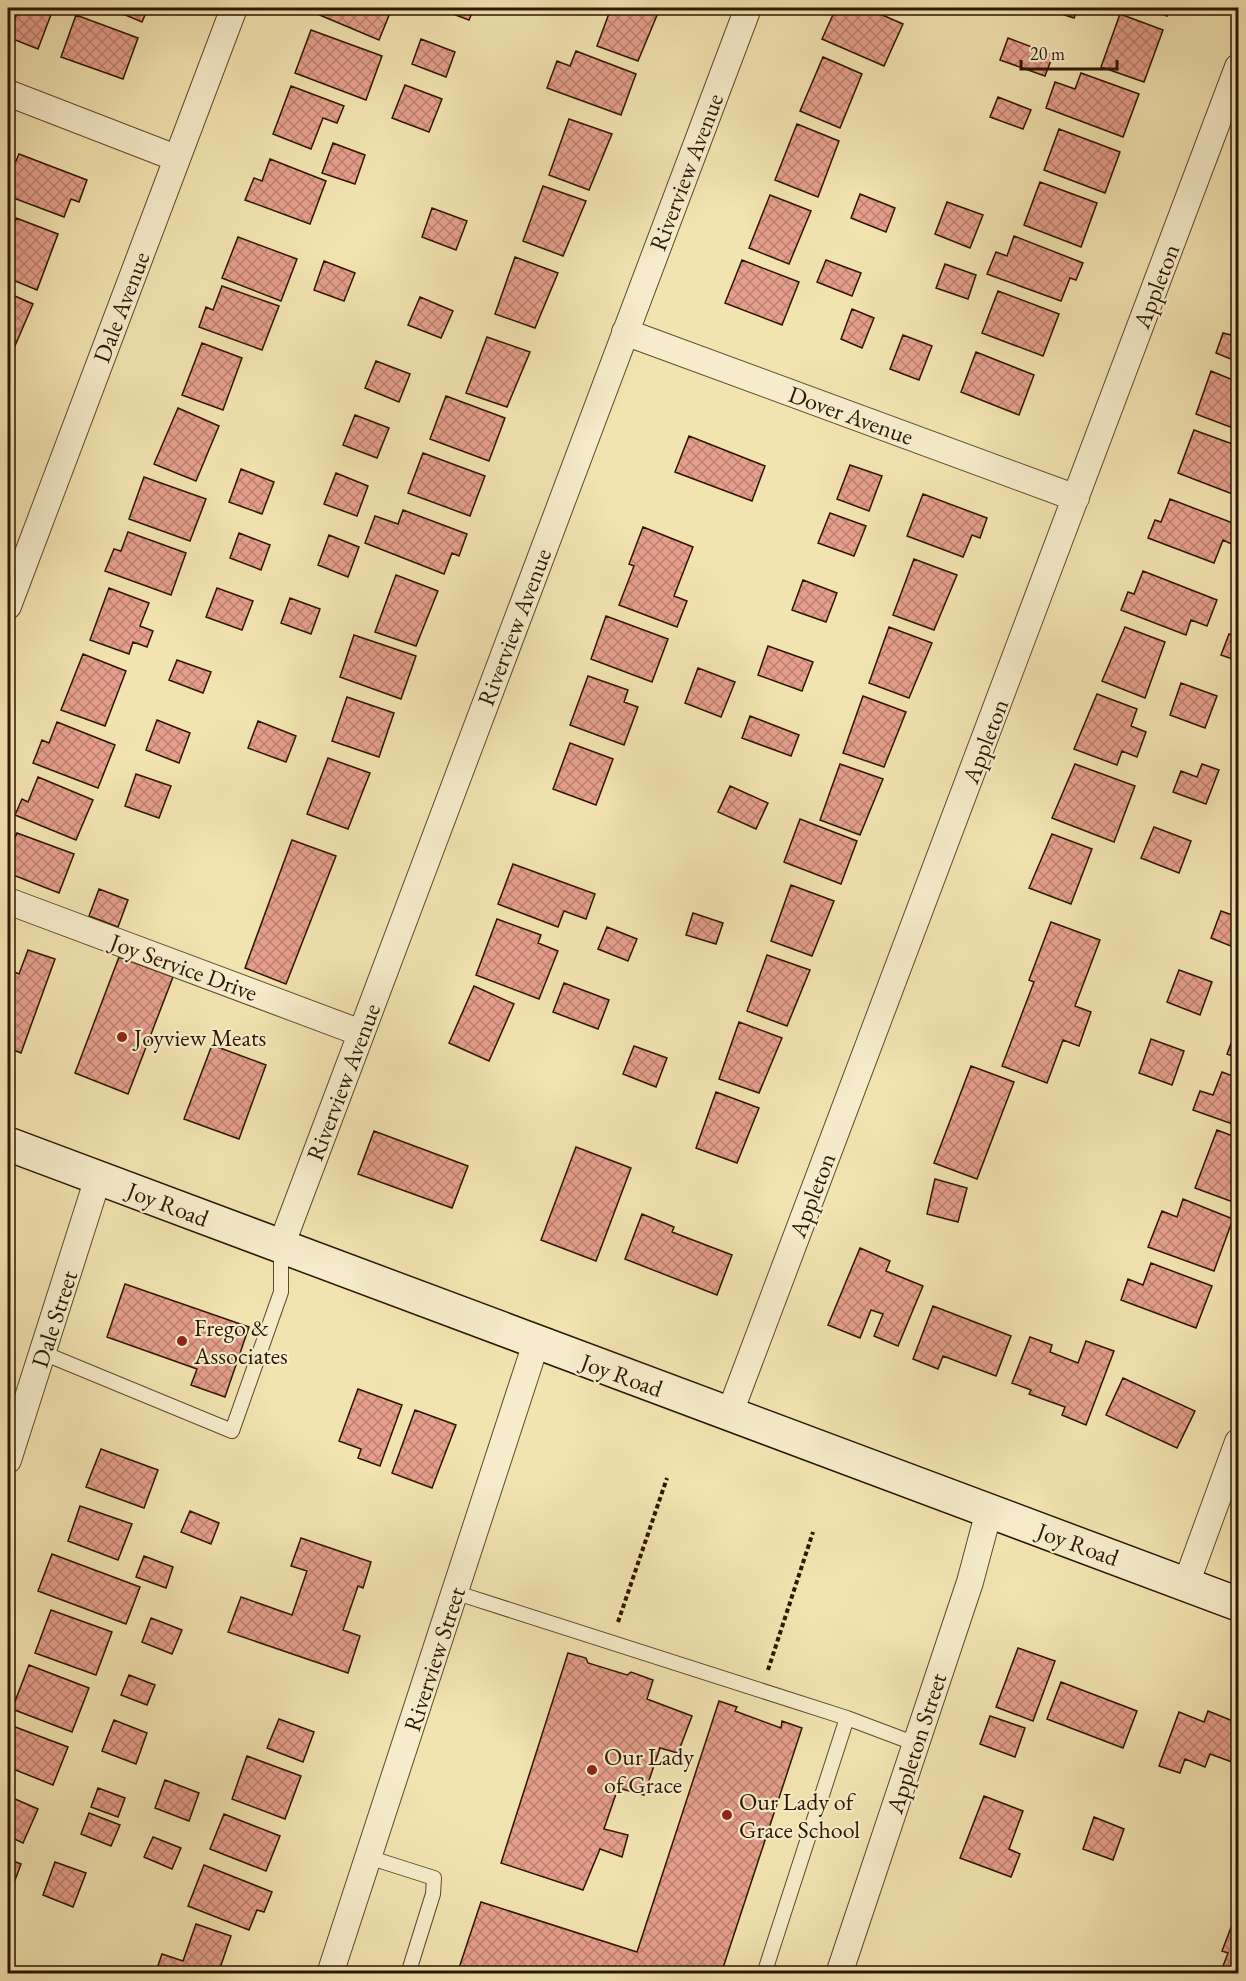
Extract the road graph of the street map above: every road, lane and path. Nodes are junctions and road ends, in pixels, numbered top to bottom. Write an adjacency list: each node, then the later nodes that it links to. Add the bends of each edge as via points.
1 (234, 8): 5 (street, Dale Avenue)
2 (748, 8): 6 (street, Riverview Avenue)
3 (1239, 67): 7 (street, Appleton)
4 (8, 93): 5 (street)
5 (176, 158): 8 (street, Dale Avenue)
6 (625, 333): 7 (street, Dover Avenue); 10 (street, Riverview Avenue)
7 (1077, 498): 16 (street, Appleton)
8 (8, 606)
9 (8, 901): 10 (street, Joy Service Drive)
10 (361, 1033): 13 (street, Riverview Avenue)
11 (8, 1144): 12 (main road, Joy Road)
12 (98, 1178): 13 (main road, Joy Road); 15 (street, Dale Street)
13 (281, 1246): 14 (main road, Joy Road); 15 (lane, via 281,1292 232,1431)
14 (536, 1343): 16 (main road, Joy Road); 23 (street, Riverview Street)
15 (43, 1353): 18 (street, Dale Street)
16 (729, 1415): 20 (main road, Joy Road)
17 (1239, 1442): 22 (street)
18 (8, 1460)
19 (667, 1478): 25 (path)
20 (989, 1511): 22 (main road, Joy Road); 28 (street, Appleton Street, via 970,1582)
21 (813, 1532): 26 (path)
22 (1186, 1584): 24 (main road, Joy Road)
23 (457, 1593): 25 (lane); 29 (street, Riverview Street)
24 (1239, 1604)
25 (611, 1644): 26 (lane)
26 (761, 1691): 27 (lane)
27 (847, 1718): 28 (lane); 32 (lane)
28 (916, 1744): 33 (street, Appleton Street)
29 (369, 1857): 30 (street, Riverview Street); 31 (lane, via 434,1878 433,1894)
30 (330, 1974)
31 (408, 1974)
32 (764, 1974)
33 (839, 1974)

